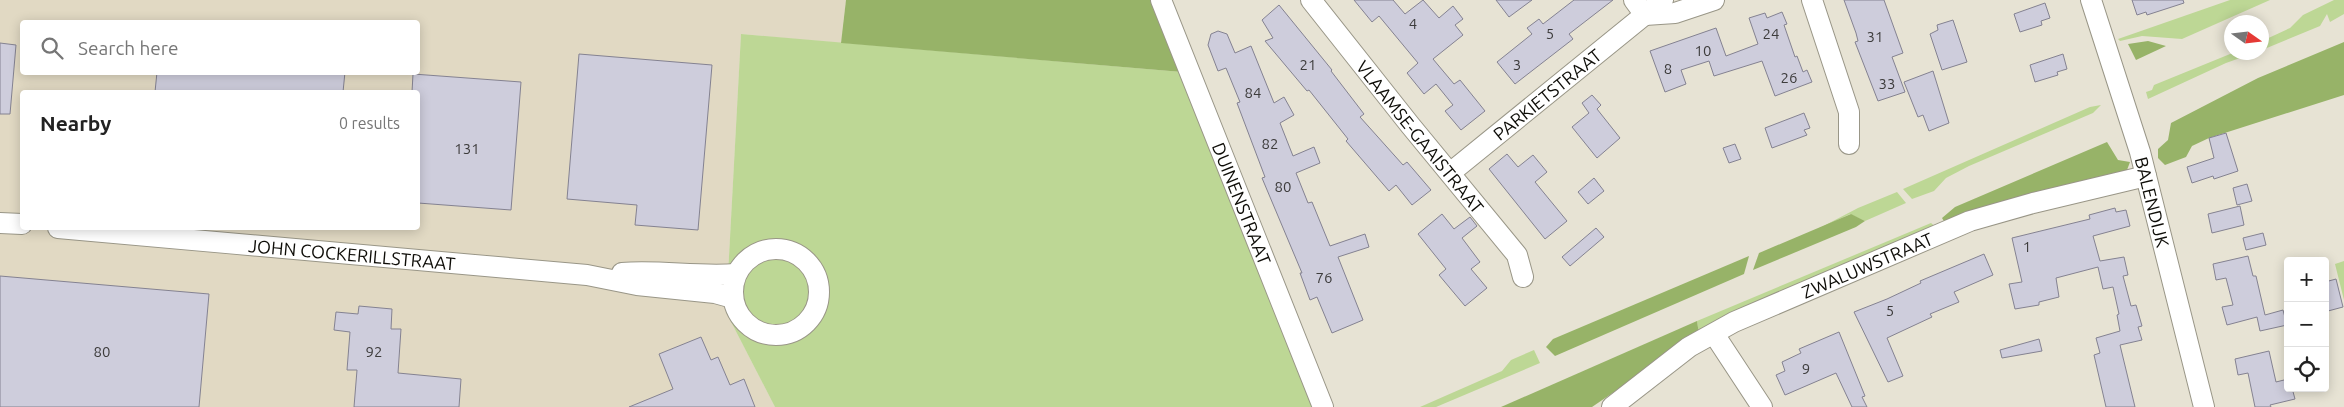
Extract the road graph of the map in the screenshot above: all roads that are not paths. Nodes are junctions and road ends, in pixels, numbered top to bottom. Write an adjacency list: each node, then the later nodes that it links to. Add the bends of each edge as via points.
1 (1161, 0): 19 (street, DUINENSTRAAT)
2 (1311, 0): 9 (street, VLAAMSE-GAAISTRAAT)
3 (1663, 0): 7 (street, PARKIETSTRAAT)
4 (1714, 0): 7 (street, via 1675,12)
5 (1812, 0): 8 (street, via 1849,112)
6 (2091, 0): 10 (street, BALENDIJK)
7 (1640, 7): 9 (street, PARKIETSTRAAT)
8 (1850, 144)
9 (1450, 173): 16 (street, VLAAMSE-GAAISTRAAT, via 1517,255)
10 (2146, 176): 18 (street, ZWALUWSTRAAT, via 1970,221 1734,322); 22 (street, BALENDIJK)
11 (0, 223): 12 (street)
12 (20, 224)
13 (81, 230): 15 (street, JOHN COCKERILLSTRAAT)
14 (736, 274): 15 (street, JOHN COCKERILLSTRAAT, via 711,276 637,272); 17 (street); 17 (street, via 744,263 761,251 782,248 795,252 815,272 819,300 814,314 804,325 778,336 757,331 748,325)
15 (587, 275): 17 (street, JOHN COCKERILLSTRAAT)
16 (1523, 277)
17 (733, 298)
18 (1714, 334): 20 (street, ZWALUWSTRAAT, via 1689,347); 21 (street)
19 (1323, 407)
20 (1612, 407)
21 (1762, 407)
22 (2204, 407)

